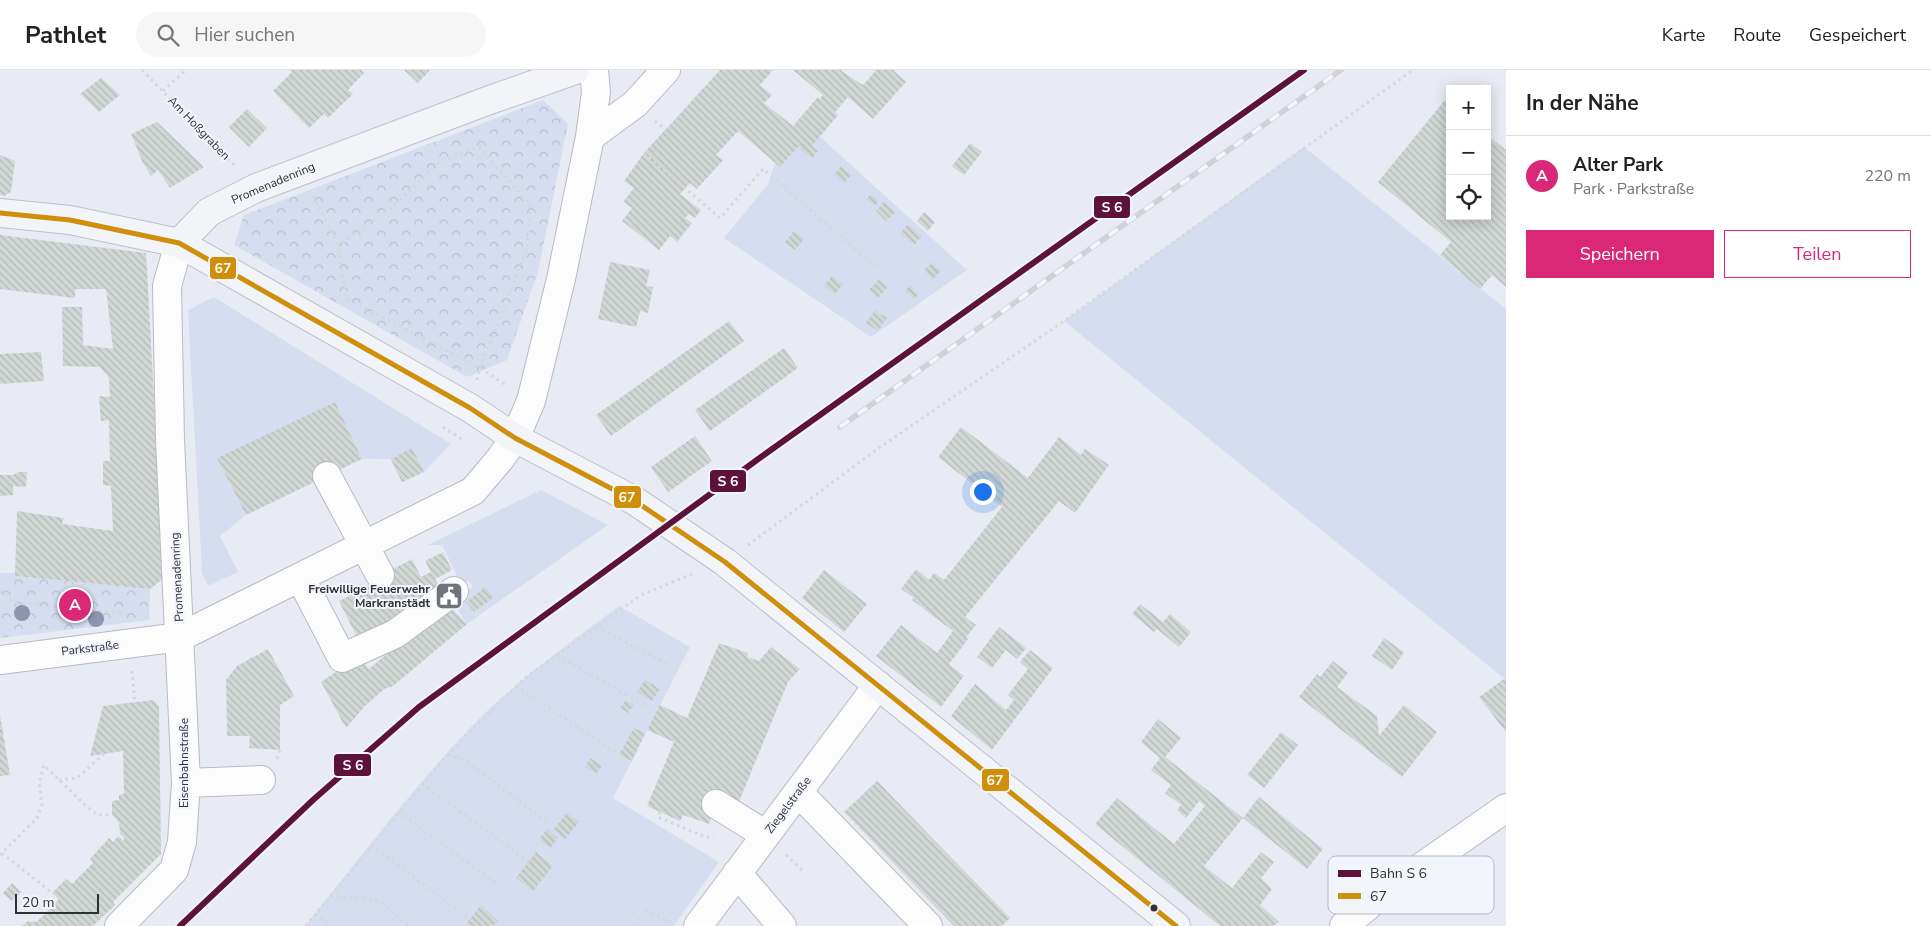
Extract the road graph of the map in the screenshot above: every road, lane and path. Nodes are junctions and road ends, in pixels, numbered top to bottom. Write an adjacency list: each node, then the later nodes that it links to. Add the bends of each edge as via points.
1 (142, 70): 7 (path, Am Hoßgraben)
2 (186, 70): 7 (path)
3 (576, 70): 10 (main road, Promenadenring)
4 (594, 70): 8 (street, Promenadenring, via 596,92)
5 (666, 70): 8 (street, via 635,104)
6 (1413, 70): 23 (path, via 1064,321 876,450)
7 (163, 91): 11 (path, Am Hoßgraben)
8 (590, 137): 17 (street, Promenadenring)
9 (644, 153): 15 (path, via 720,218 763,169)
10 (300, 171): 11 (main road, Promenadenring); 14 (path)
11 (256, 188): 13 (main road, Promenadenring, via 209,212)
12 (0, 213): 13 (main road, via 70,220)
13 (179, 243): 18 (main road); 31 (street, Promenadenring, via 167,286 170,440)
14 (338, 246): 16 (path, via 346,298); 16 (path, via 390,209 441,161 479,147 530,204 527,249)
15 (878, 269)
16 (480, 368): 17 (path); 18 (path)
17 (532, 401): 20 (street, Promenadenring)
18 (470, 408): 20 (main road)
19 (442, 427): 20 (path)
20 (508, 449): 22 (street, Promenadenring, via 473,491); 23 (main road, via 635,501)
21 (327, 476): 22 (street)
22 (364, 545): 25 (street); 26 (street, Promenadenring)
23 (725, 562): 35 (main road)
24 (686, 568): 30 (path, via 693,573 641,595)
25 (380, 575)
26 (300, 577): 28 (street, via 342,658 395,634); 31 (street, Promenadenring)
27 (0, 591): 29 (path, via 13,602)
28 (454, 591)
29 (130, 614)
30 (596, 627): 32 (path); 34 (path)
31 (180, 637): 33 (street, Parkstraße); 43 (street, Eisenbahnstraße)
32 (557, 655): 36 (path); 37 (path)
33 (0, 660)
34 (668, 664)
35 (878, 685): 45 (street, Ziegelstraße); 72 (main road)
36 (516, 686): 39 (path); 40 (path)
37 (644, 705)
38 (104, 754): 41 (path, via 77,778)
39 (448, 754): 44 (path); 51 (path, via 468,762)
40 (619, 756)
41 (59, 780): 50 (path, via 98,815); 54 (path, via 44,765 39,783 42,804 37,818)
42 (261, 780): 43 (street)
43 (186, 783): 65 (street, Eisenbahnstraße, via 182,842 174,870)
44 (422, 784): 48 (path); 56 (path)
45 (798, 792): 52 (street, Ziegelstraße); 71 (street)
46 (716, 804): 52 (street)
47 (1506, 808): 55 (street)
48 (399, 812): 53 (path); 58 (path)
49 (660, 812): 52 (path, via 658,817 704,837)
50 (112, 815)
51 (550, 824)
52 (760, 843): 57 (street, Ziegelstraße)
53 (371, 845): 60 (path); 63 (path)
54 (1, 854): 59 (path)
55 (1437, 856)
56 (529, 862)
57 (737, 873): 64 (street, Ziegelstraße); 70 (street)
58 (497, 884)
59 (52, 893)
60 (330, 896): 61 (path); 68 (path, via 381,902)
61 (315, 914): 66 (path); 67 (path)
62 (1358, 914): 73 (street)
63 (470, 919)
64 (687, 925): 69 (path, via 646,910)
65 (119, 926)
66 (306, 926)
67 (330, 926)
68 (409, 926)
69 (635, 926)
70 (782, 926)
71 (928, 926)
72 (1176, 926)
73 (1344, 926)

